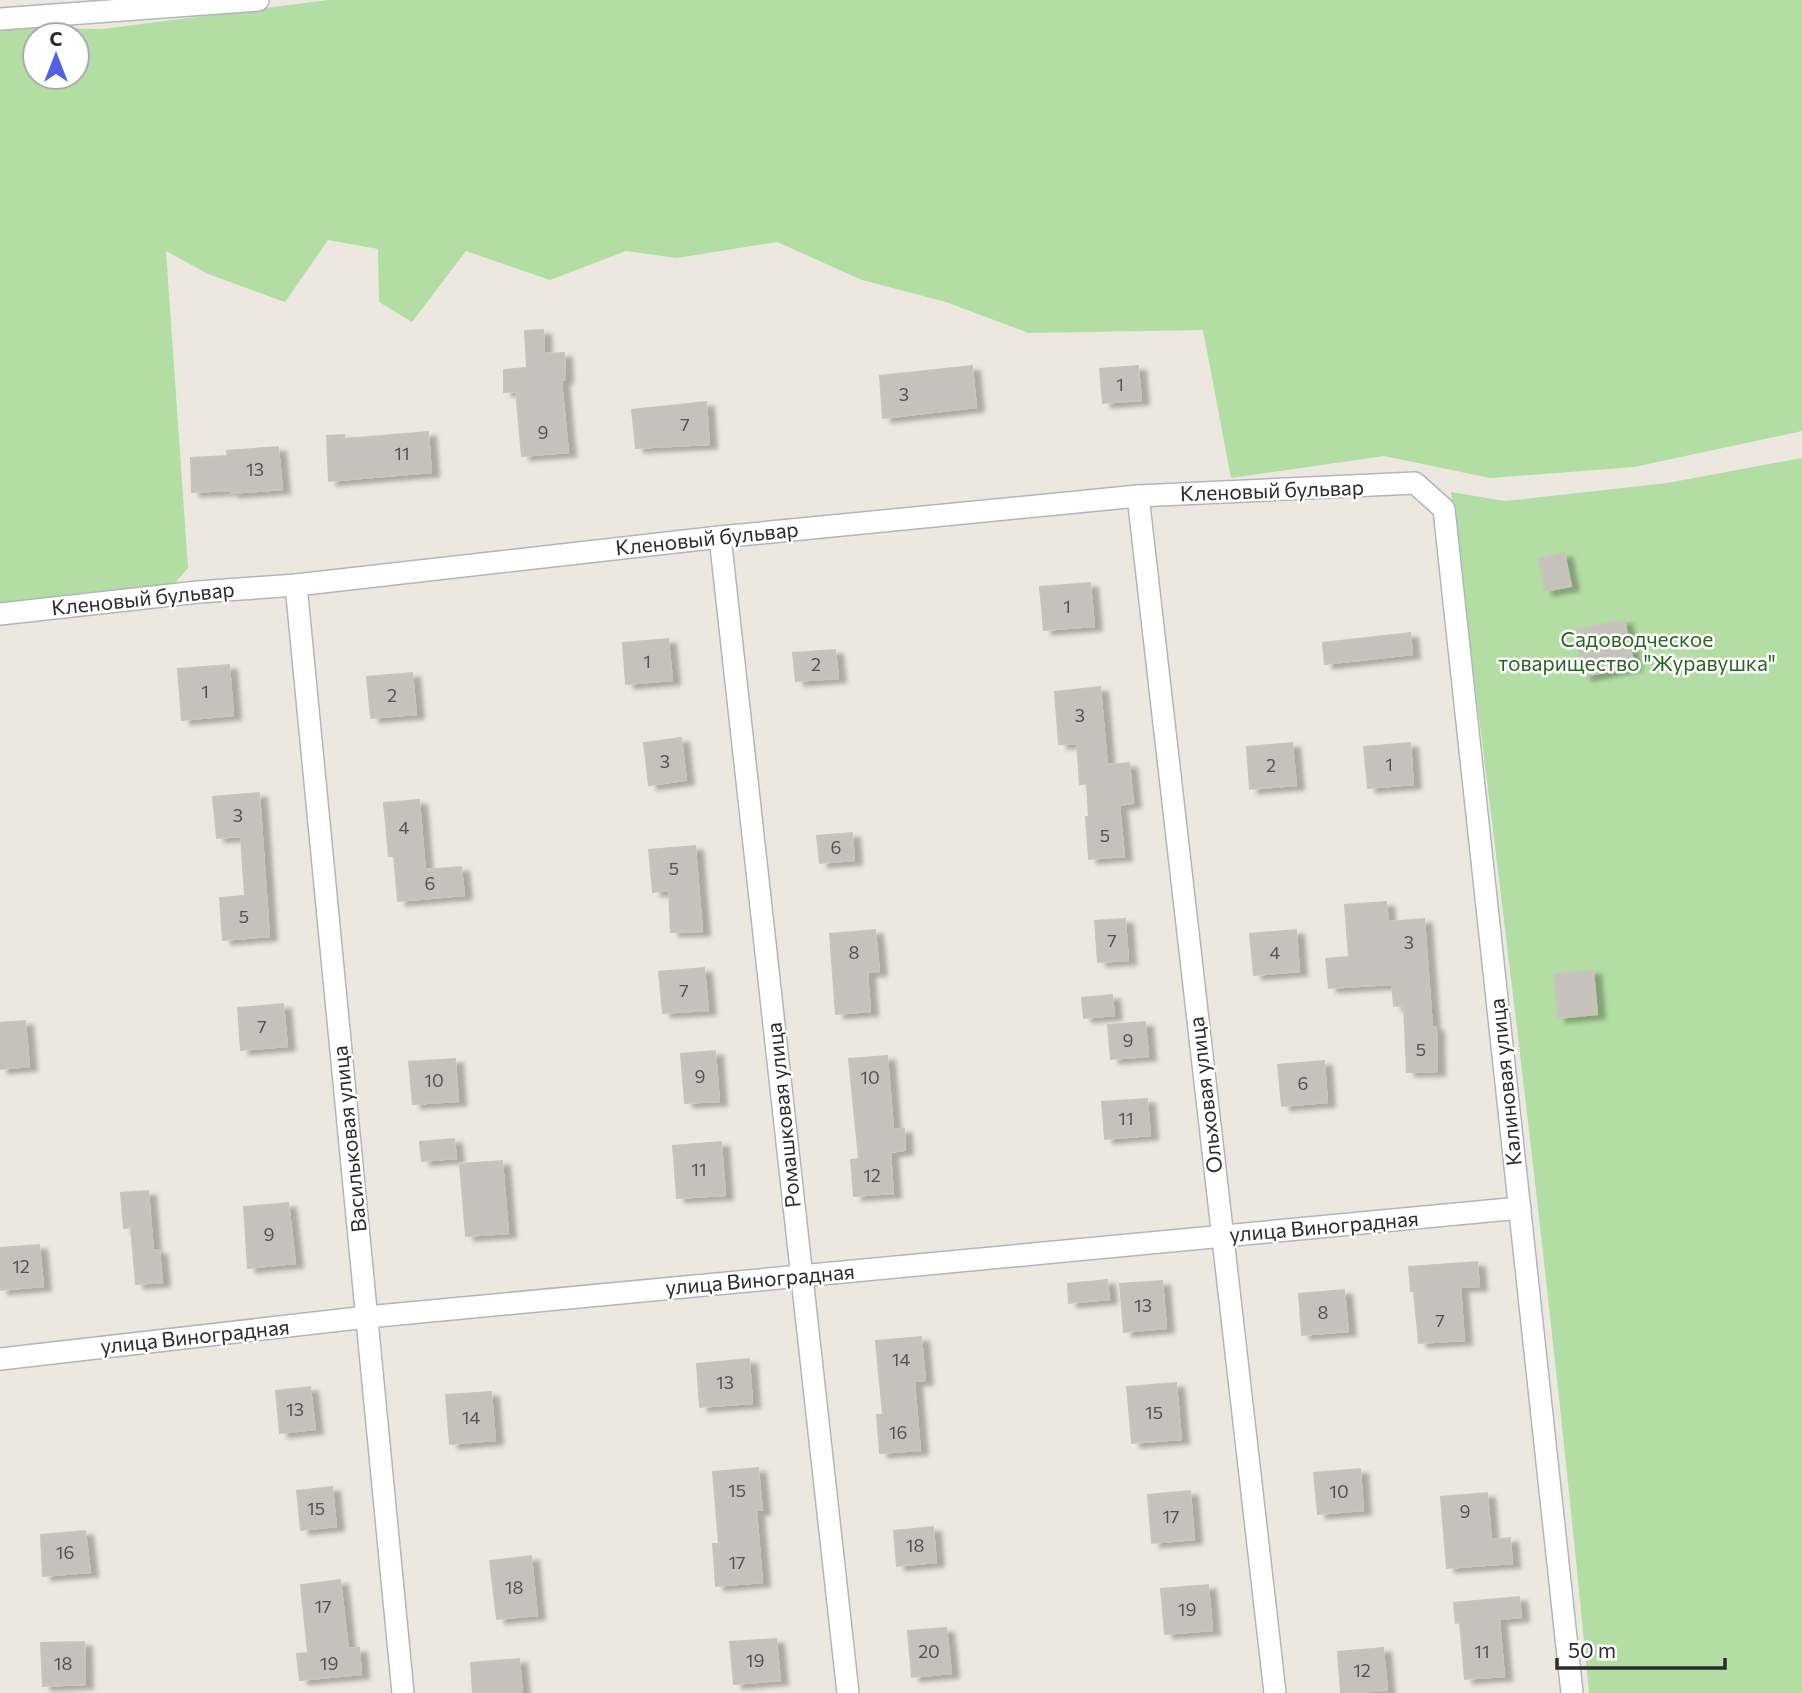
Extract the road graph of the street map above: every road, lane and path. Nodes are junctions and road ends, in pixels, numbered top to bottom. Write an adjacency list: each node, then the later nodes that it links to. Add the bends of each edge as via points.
1 (258, 0): 2 (street)
2 (0, 19)
3 (1415, 483): 4 (street, Кленовый бульвар); 8 (street, Калиновая улица, via 1444,509)
4 (1138, 496): 5 (street, Кленовый бульвар); 9 (street, Ольховая улица)
5 (720, 537): 6 (street, Кленовый бульвар); 10 (street, Ромашковая улица)
6 (296, 585): 7 (street, Кленовый бульвар); 11 (street, Васильковая улица)
7 (0, 614)
8 (1520, 1208): 9 (street, улица Виноградная); 16 (street, Калиновая улица)
9 (1223, 1236): 10 (street, улица Виноградная); 15 (street, Ольховая улица)
10 (802, 1276): 11 (street, улица Виноградная); 14 (street, Ромашковая улица)
11 (367, 1317): 12 (street, улица Виноградная); 13 (street, Васильковая улица)
12 (0, 1359)
13 (403, 1693)
14 (848, 1693)
15 (1275, 1693)
16 (1572, 1693)

